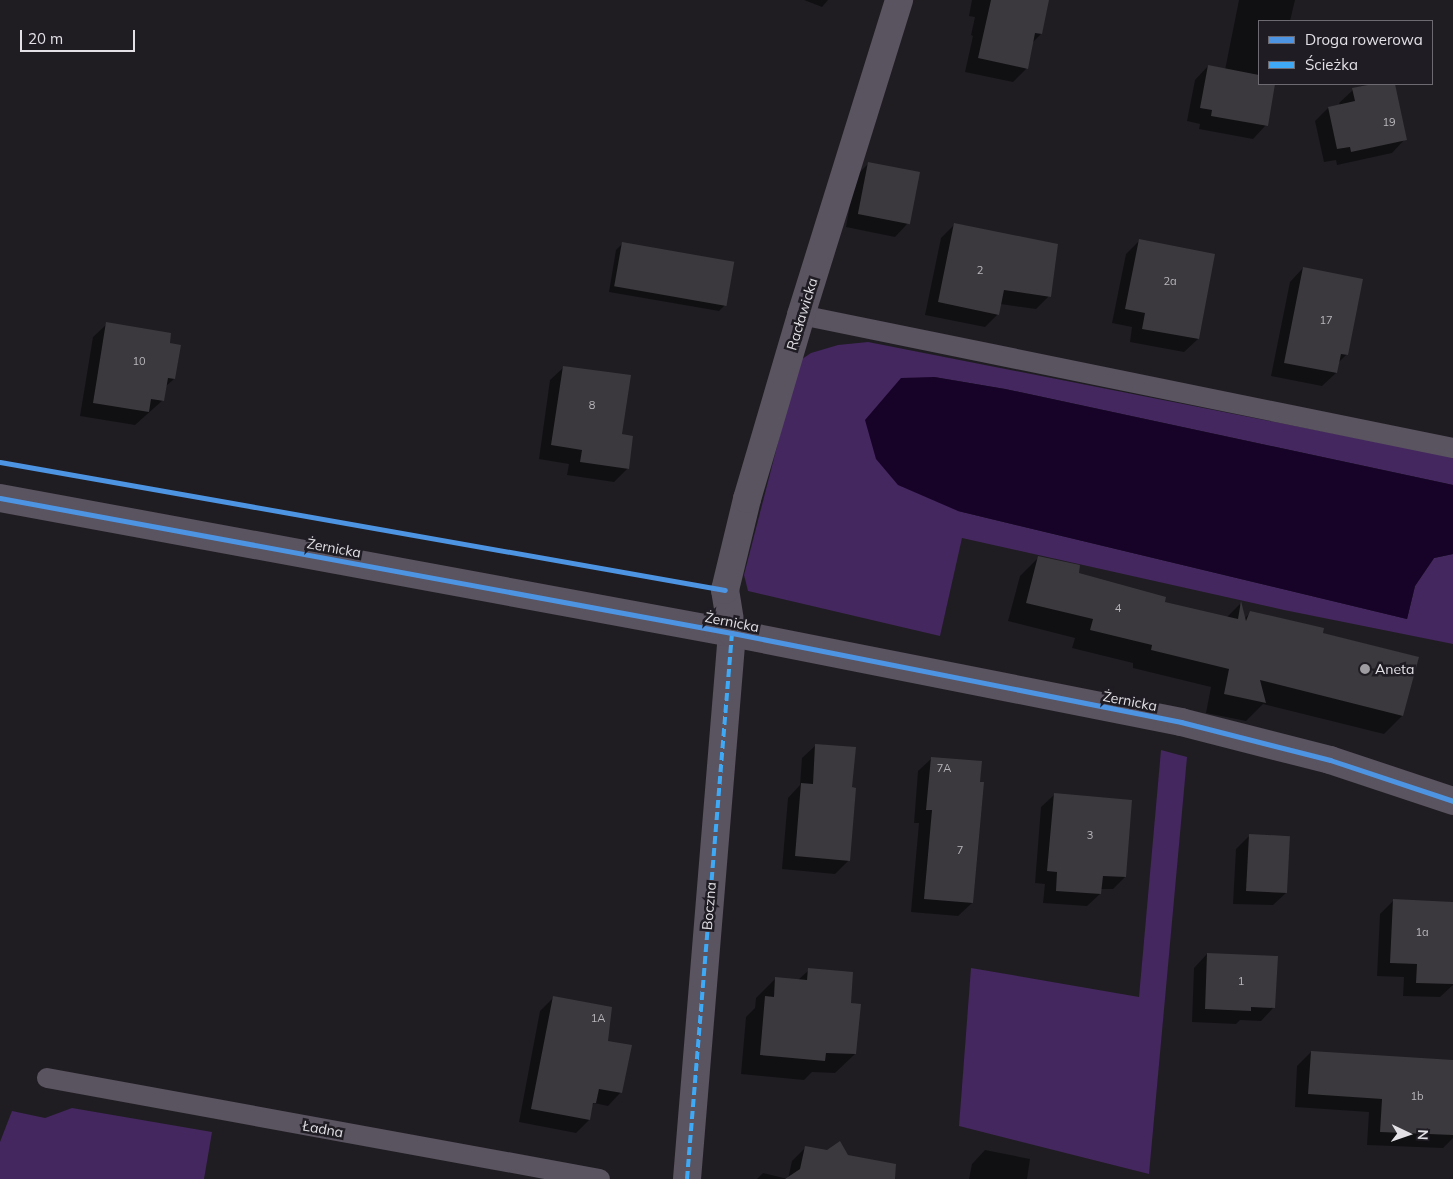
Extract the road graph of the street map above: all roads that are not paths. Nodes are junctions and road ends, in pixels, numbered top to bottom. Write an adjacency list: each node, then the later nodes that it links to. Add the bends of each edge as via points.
1 (899, 0): 2 (street, Racławicka)
2 (801, 315): 3 (lane); 5 (street, Racławicka, via 747,499 726,590)
3 (1453, 448)
4 (0, 498): 5 (street, Żernicka)
5 (732, 633): 6 (street, Żernicka, via 1181,722 1330,760); 9 (street, Boczna)
6 (1453, 801)
7 (47, 1078): 8 (lane, Ładna)
8 (600, 1179)
9 (687, 1179)

